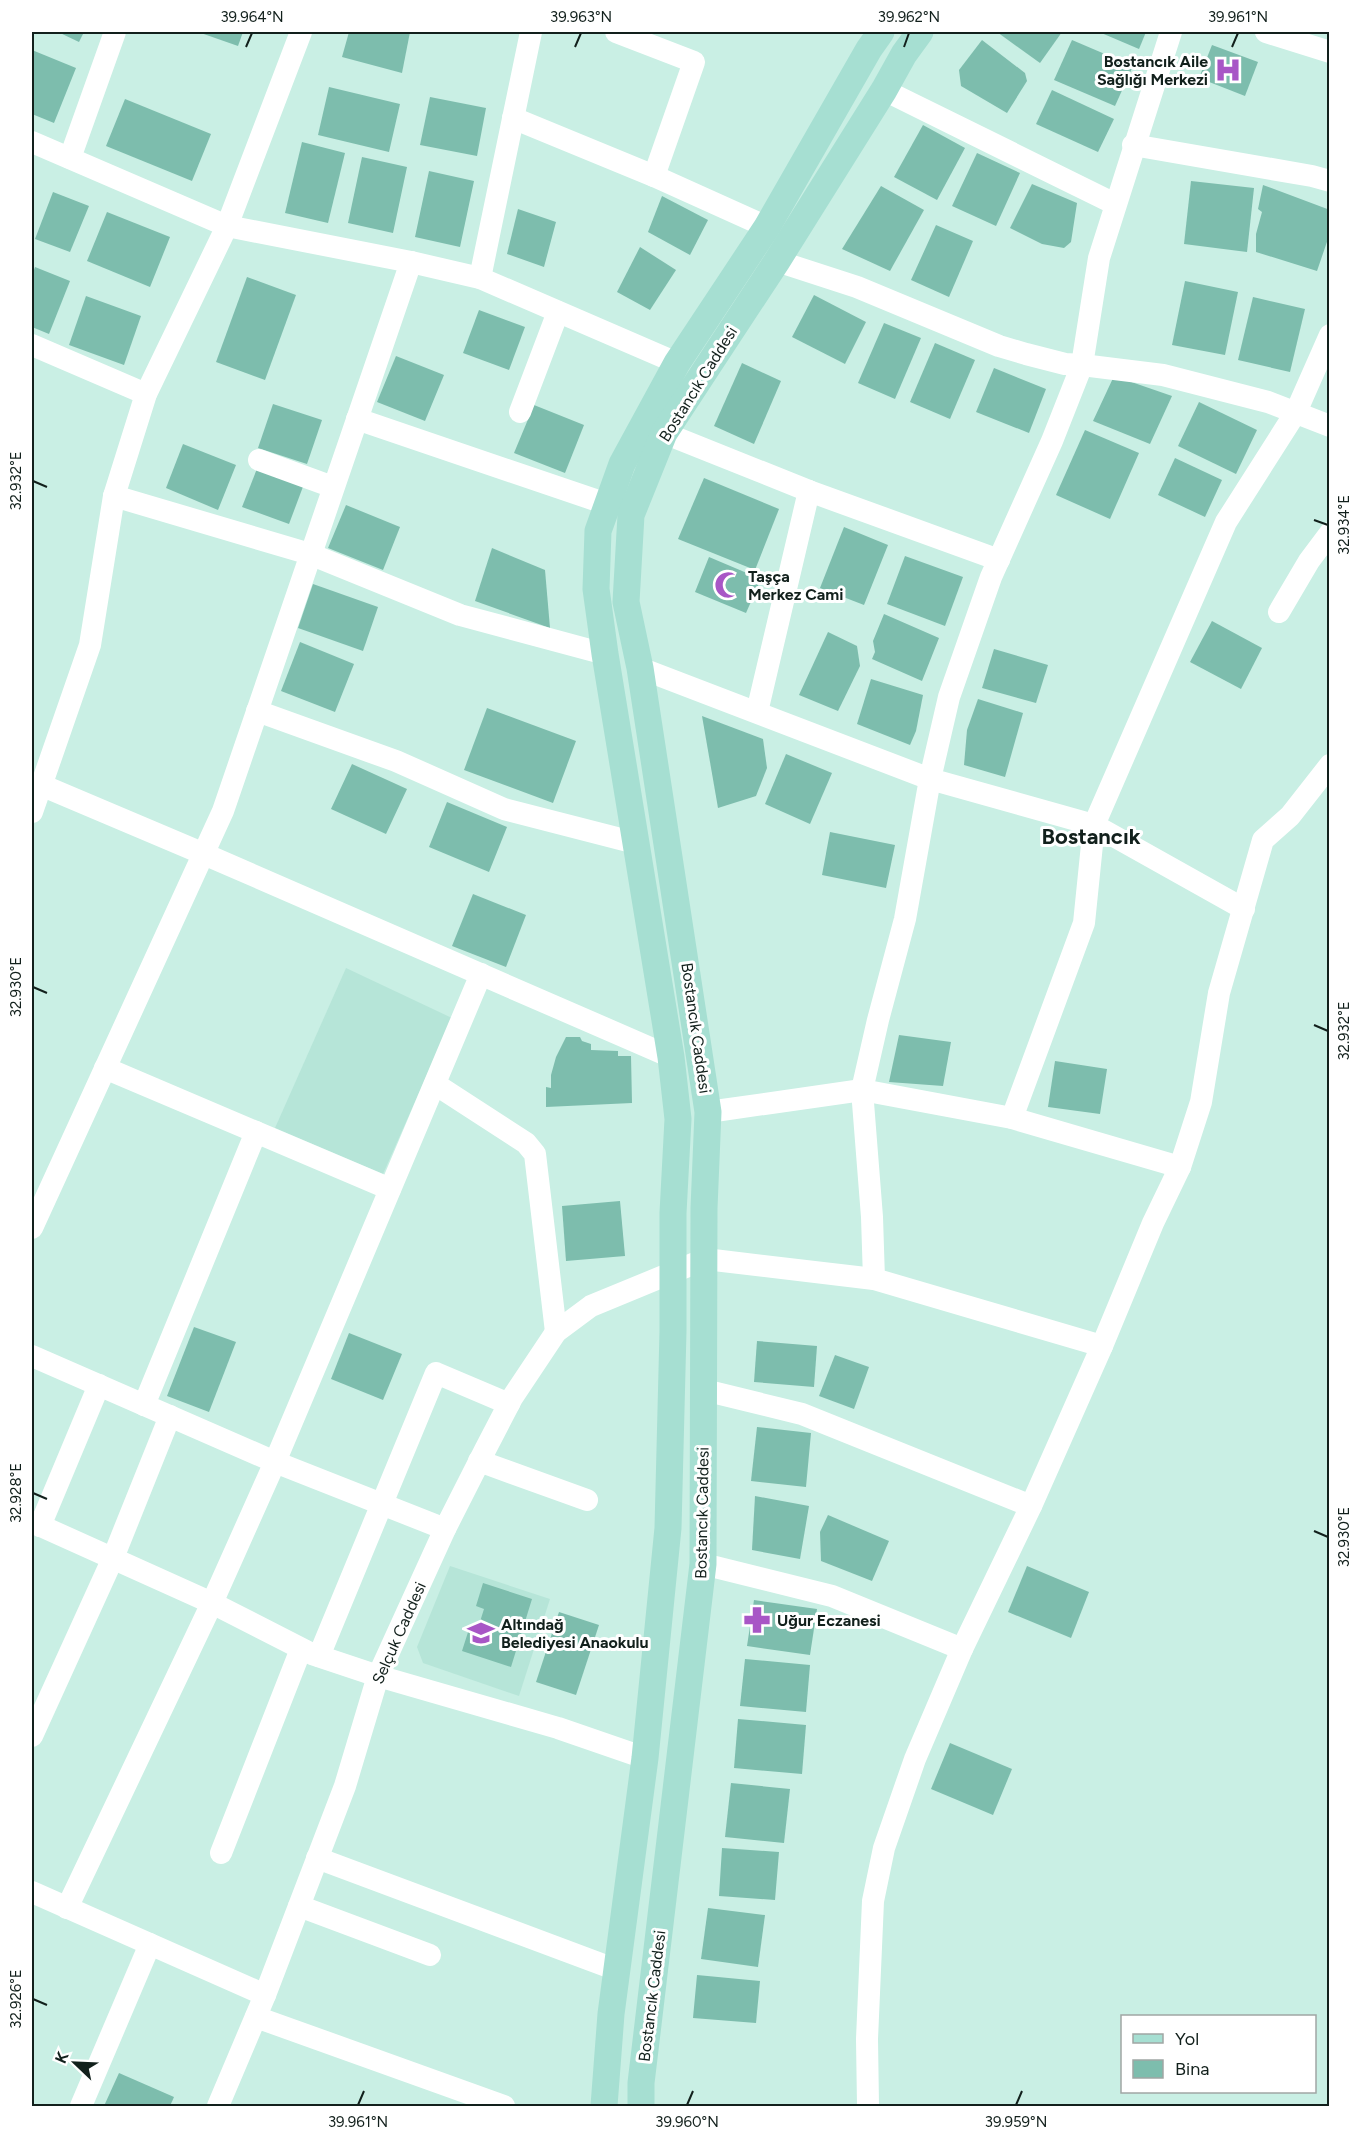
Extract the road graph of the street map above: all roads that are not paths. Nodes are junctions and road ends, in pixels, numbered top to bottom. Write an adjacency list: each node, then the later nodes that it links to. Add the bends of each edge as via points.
1 (115, 32): 14 (street)
2 (301, 32): 18 (street)
3 (531, 32): 11 (street)
4 (616, 32): 15 (street, via 694,62)
5 (881, 32): 19 (main road, Bostancık Caddesi)
6 (920, 32): 10 (main road, Bostancık Caddesi)
7 (1171, 32): 13 (street)
8 (1266, 32): 9 (street)
9 (1329, 52)
10 (884, 90): 17 (street); 20 (main road, Bostancık Caddesi)
11 (513, 118): 15 (street); 22 (street)
12 (32, 142): 14 (street)
13 (1133, 146): 16 (street); 17 (street)
14 (70, 158): 18 (street)
15 (654, 176): 19 (street)
16 (1329, 182)
17 (1115, 204): 27 (street, via 1099,258)
18 (227, 226): 21 (street); 28 (street)
19 (767, 227): 26 (main road, Bostancık Caddesi)
20 (777, 261): 27 (street, via 857,287 999,346); 33 (main road, Bostancık Caddesi)
21 (411, 262): 22 (street); 31 (street)
22 (480, 278): 23 (street)
23 (558, 312): 26 (street); 29 (street)
24 (1329, 335): 30 (street)
25 (32, 345): 28 (street)
26 (677, 363): 38 (main road, Bostancık Caddesi, via 622,464)
27 (1082, 365): 30 (street, via 1163,375); 41 (street)
28 (146, 394): 37 (street)
29 (520, 412)
30 (1296, 412): 32 (street); 51 (street, via 1226,522)
31 (357, 419): 35 (street); 38 (street)
32 (1329, 426)
33 (664, 433): 36 (street); 44 (main road, Bostancık Caddesi, via 631,515 626,602)
34 (259, 460): 35 (street)
35 (333, 487): 40 (street)
36 (809, 492): 41 (street); 46 (street)
37 (114, 496): 40 (street); 49 (street, via 90,645)
38 (608, 504): 43 (main road, Bostancık Caddesi, via 598,531 596,589)
39 (1329, 533): 42 (street)
40 (310, 554): 43 (street, via 460,615); 45 (street)
41 (999, 560): 48 (street, via 949,697)
42 (1279, 612)
43 (605, 654): 52 (main road, Bostancık Caddesi)
44 (640, 668): 46 (street); 60 (main road, Bostancık Caddesi)
45 (257, 711): 52 (street, via 396,761 504,809); 53 (street)
46 (757, 712): 48 (street)
47 (1329, 765): 54 (street, via 1290,816 1263,840)
48 (930, 779): 51 (street); 59 (street, via 905,919)
49 (41, 785): 50 (street); 53 (street)
50 (32, 812)
51 (1094, 825): 54 (street); 61 (street, via 1084,923)
52 (636, 843): 56 (main road, Bostancık Caddesi)
53 (204, 854): 55 (street); 57 (street)
54 (1244, 909): 63 (street, via 1219,993 1201,1102)
55 (481, 974): 56 (street); 58 (street)
56 (671, 1057): 68 (main road, Bostancık Caddesi, via 678,1119)
57 (105, 1068): 62 (street); 65 (street)
58 (435, 1084): 64 (street); 70 (street, via 526,1143 536,1154)
59 (862, 1090): 60 (street); 61 (street); 69 (street)
60 (708, 1112): 67 (main road, Bostancık Caddesi)
61 (1012, 1118): 63 (street)
62 (256, 1132): 64 (street); 76 (street)
63 (1180, 1167): 71 (street)
64 (390, 1189): 79 (street)
65 (38, 1191): 66 (street)
66 (32, 1228)
67 (705, 1259): 68 (street, Selçuk Caddesi); 69 (street); 74 (main road, Bostancık Caddesi)
68 (673, 1272): 70 (street, Selçuk Caddesi, via 591,1306); 92 (main road, Bostancık Caddesi, via 668,1528)
69 (873, 1280): 71 (street)
70 (556, 1332): 75 (street, Selçuk Caddesi)
71 (1102, 1346): 82 (street)
72 (32, 1356): 73 (street)
73 (99, 1385): 76 (street); 83 (street)
74 (704, 1390): 82 (street, via 802,1414); 86 (main road, Bostancık Caddesi)
75 (509, 1404): 78 (street, Selçuk Caddesi); 81 (street, via 436,1373)
76 (144, 1405): 77 (street)
77 (170, 1416): 79 (street); 85 (street)
78 (479, 1461): 80 (street); 84 (street, Selçuk Caddesi)
79 (275, 1462): 81 (street); 87 (street)
80 (587, 1500)
81 (383, 1504): 84 (street); 89 (street)
82 (1031, 1506): 88 (street)
83 (36, 1524): 85 (street)
84 (445, 1529): 90 (street, Selçuk Caddesi)
85 (113, 1558): 87 (street); 91 (street)
86 (703, 1564): 88 (street, via 832,1596); 107 (main road, Bostancık Caddesi)
87 (212, 1603): 89 (street); 97 (street)
88 (962, 1649): 108 (street, via 911,1770 884,1848 873,1901)
89 (310, 1653): 90 (street); 93 (street)
90 (378, 1676): 92 (street, via 558,1728); 94 (street, Selçuk Caddesi, via 345,1786)
91 (32, 1736)
92 (645, 1758): 100 (main road, Bostancık Caddesi)
93 (221, 1853)
94 (317, 1858): 96 (street, Selçuk Caddesi); 100 (street)
95 (32, 1892): 97 (street)
96 (299, 1906): 99 (street); 101 (street, Selçuk Caddesi)
97 (67, 1908): 98 (street)
98 (150, 1944): 101 (street); 103 (street)
99 (430, 1955)
100 (617, 1970): 106 (main road, Bostancık Caddesi)
101 (265, 1995): 102 (street, Selçuk Caddesi)
102 (256, 2017): 104 (street, Selçuk Caddesi); 105 (street)
103 (81, 2106)
104 (218, 2106)
105 (504, 2106)
106 (604, 2106)
107 (641, 2106)
108 (868, 2106)

